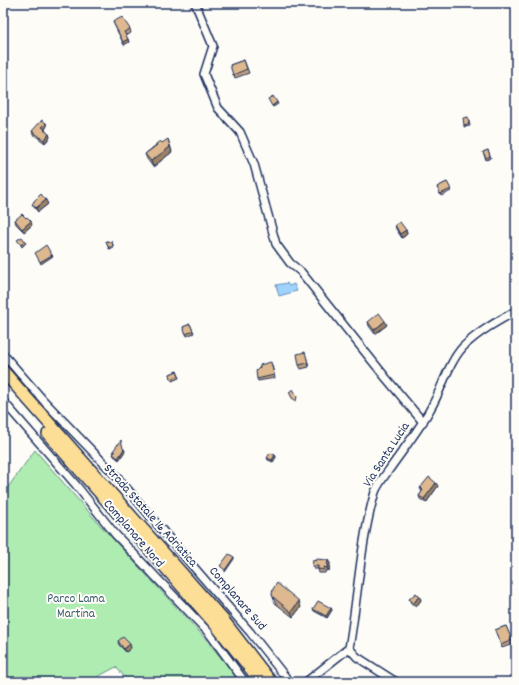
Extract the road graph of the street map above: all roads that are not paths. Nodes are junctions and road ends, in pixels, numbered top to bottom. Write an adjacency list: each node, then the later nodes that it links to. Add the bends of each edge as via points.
1 (195, 3): 7 (street, via 213,46 204,74 218,108 240,132 254,164 276,244)
2 (516, 311): 7 (street, Via Santa Lucia, via 472,339 462,349)
3 (3, 354): 12 (street, Complanare Sud, via 118,478)
4 (3, 371): 11 (highway, Strada Statale 16 Adriatica, via 224,620)
5 (3, 382): 10 (highway, Strada Statale 16 Adriatica, via 216,624)
6 (3, 401): 9 (street, Complanare Nord, via 115,534 209,633)
7 (423, 422): 8 (street, Via Santa Lucia, via 376,490 364,544)
8 (349, 648): 13 (street); 14 (street, via 357,657)
9 (245, 682)
10 (261, 682)
11 (271, 682)
12 (292, 682)
13 (306, 682)
14 (396, 682)

